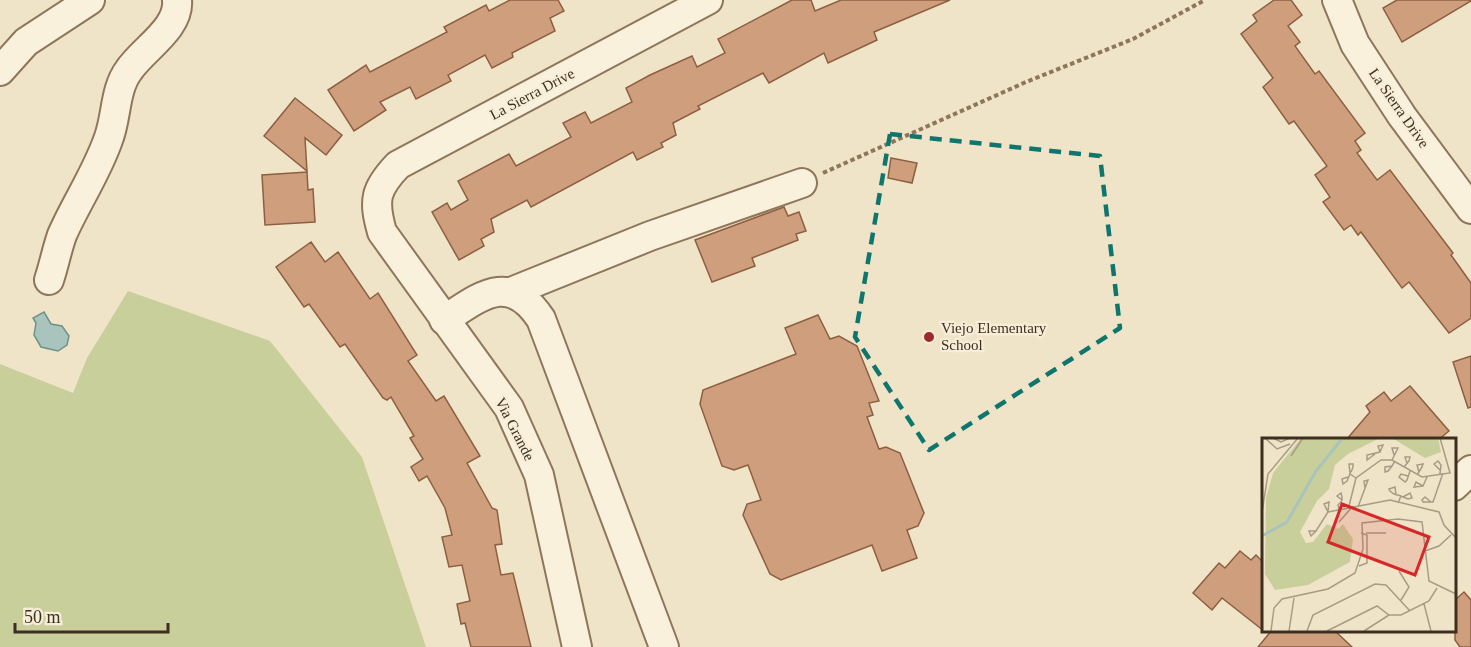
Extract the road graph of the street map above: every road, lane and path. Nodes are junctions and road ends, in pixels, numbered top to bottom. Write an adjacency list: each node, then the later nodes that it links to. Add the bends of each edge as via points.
1 (90, 0): 6 (street, via 26,42)
2 (177, 0): 10 (street, via 178,9 168,27 128,71 118,95 109,138 62,236)
3 (708, 0): 8 (street, La Sierra Drive, via 398,165 381,183)
4 (1205, 0): 7 (path, via 1133,39 1026,82)
5 (1337, 0): 9 (street, La Sierra Drive, via 1356,44 1402,116)
6 (0, 71)
7 (802, 183): 11 (street, via 650,236)
8 (375, 207): 12 (street, Via Grande, via 382,232)
9 (1471, 209)
10 (50, 280)
11 (512, 292): 12 (street, via 490,292); 16 (street, via 541,319)
12 (444, 320): 15 (street, Via Grande, via 509,408 539,475)
13 (1471, 470): 14 (street)
14 (1456, 485)
15 (577, 647)
16 (664, 647)

